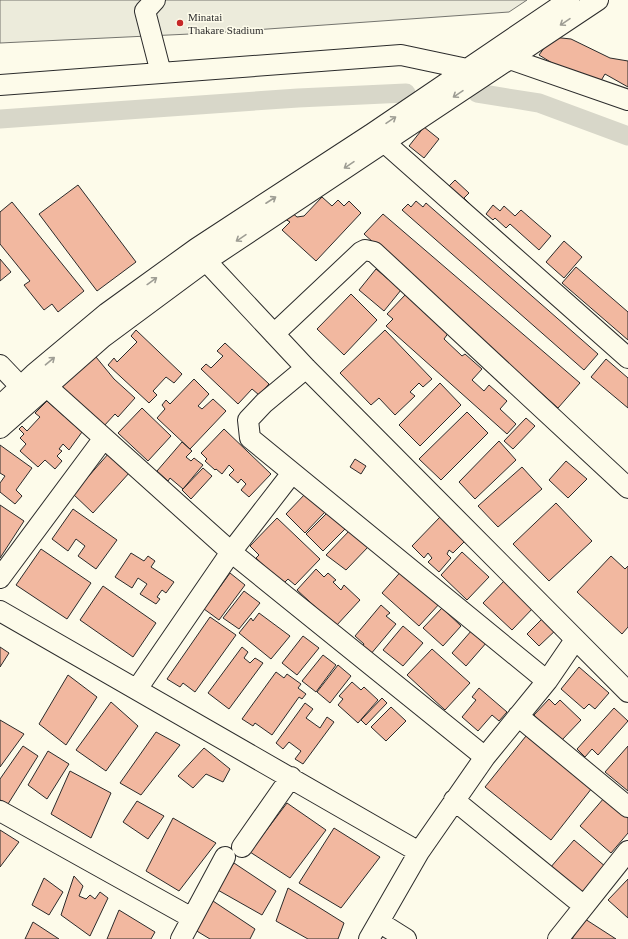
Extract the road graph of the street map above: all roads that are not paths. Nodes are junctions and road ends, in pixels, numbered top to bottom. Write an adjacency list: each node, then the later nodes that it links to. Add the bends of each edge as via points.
1 (155, 0): 5 (street, via 145,11)
2 (569, 0): 4 (street)
3 (598, 0): 4 (street, one-way to 4)
4 (506, 52): 6 (street); 8 (street)
5 (161, 73): 6 (street, via 401,55); 7 (street)
6 (471, 76): 9 (street)
7 (0, 85)
8 (628, 100)
9 (378, 137): 10 (street); 12 (street)
10 (201, 255): 11 (street); 15 (street, via 107,313)
11 (274, 334): 14 (street); 20 (street, via 361,252 374,252)
12 (628, 358)
13 (0, 365): 15 (street)
14 (306, 368): 19 (street, via 248,420 250,438); 24 (street)
15 (33, 382): 16 (street); 17 (street); 18 (street)
16 (0, 406)
17 (0, 428)
18 (104, 438): 21 (street); 22 (street)
19 (292, 473): 21 (street); 25 (street)
20 (628, 488)
21 (231, 552): 26 (street); 29 (street)
22 (0, 578)
23 (0, 611): 26 (street)
24 (575, 640): 25 (street); 27 (street)
25 (547, 681): 28 (street)
26 (137, 689): 30 (street)
27 (628, 692)
28 (518, 716): 29 (street); 32 (street)
29 (485, 757): 31 (street)
30 (291, 777): 35 (street); 37 (street, via 234,852)
31 (454, 800): 35 (street); 36 (street)
32 (628, 807)
33 (0, 811): 37 (street)
34 (628, 851): 36 (street)
35 (419, 852): 38 (street)
36 (584, 906): 42 (street)
37 (192, 918): 39 (street)
38 (379, 922): 40 (street); 41 (street)
39 (181, 939)
40 (369, 939)
41 (406, 939)
42 (558, 939)

